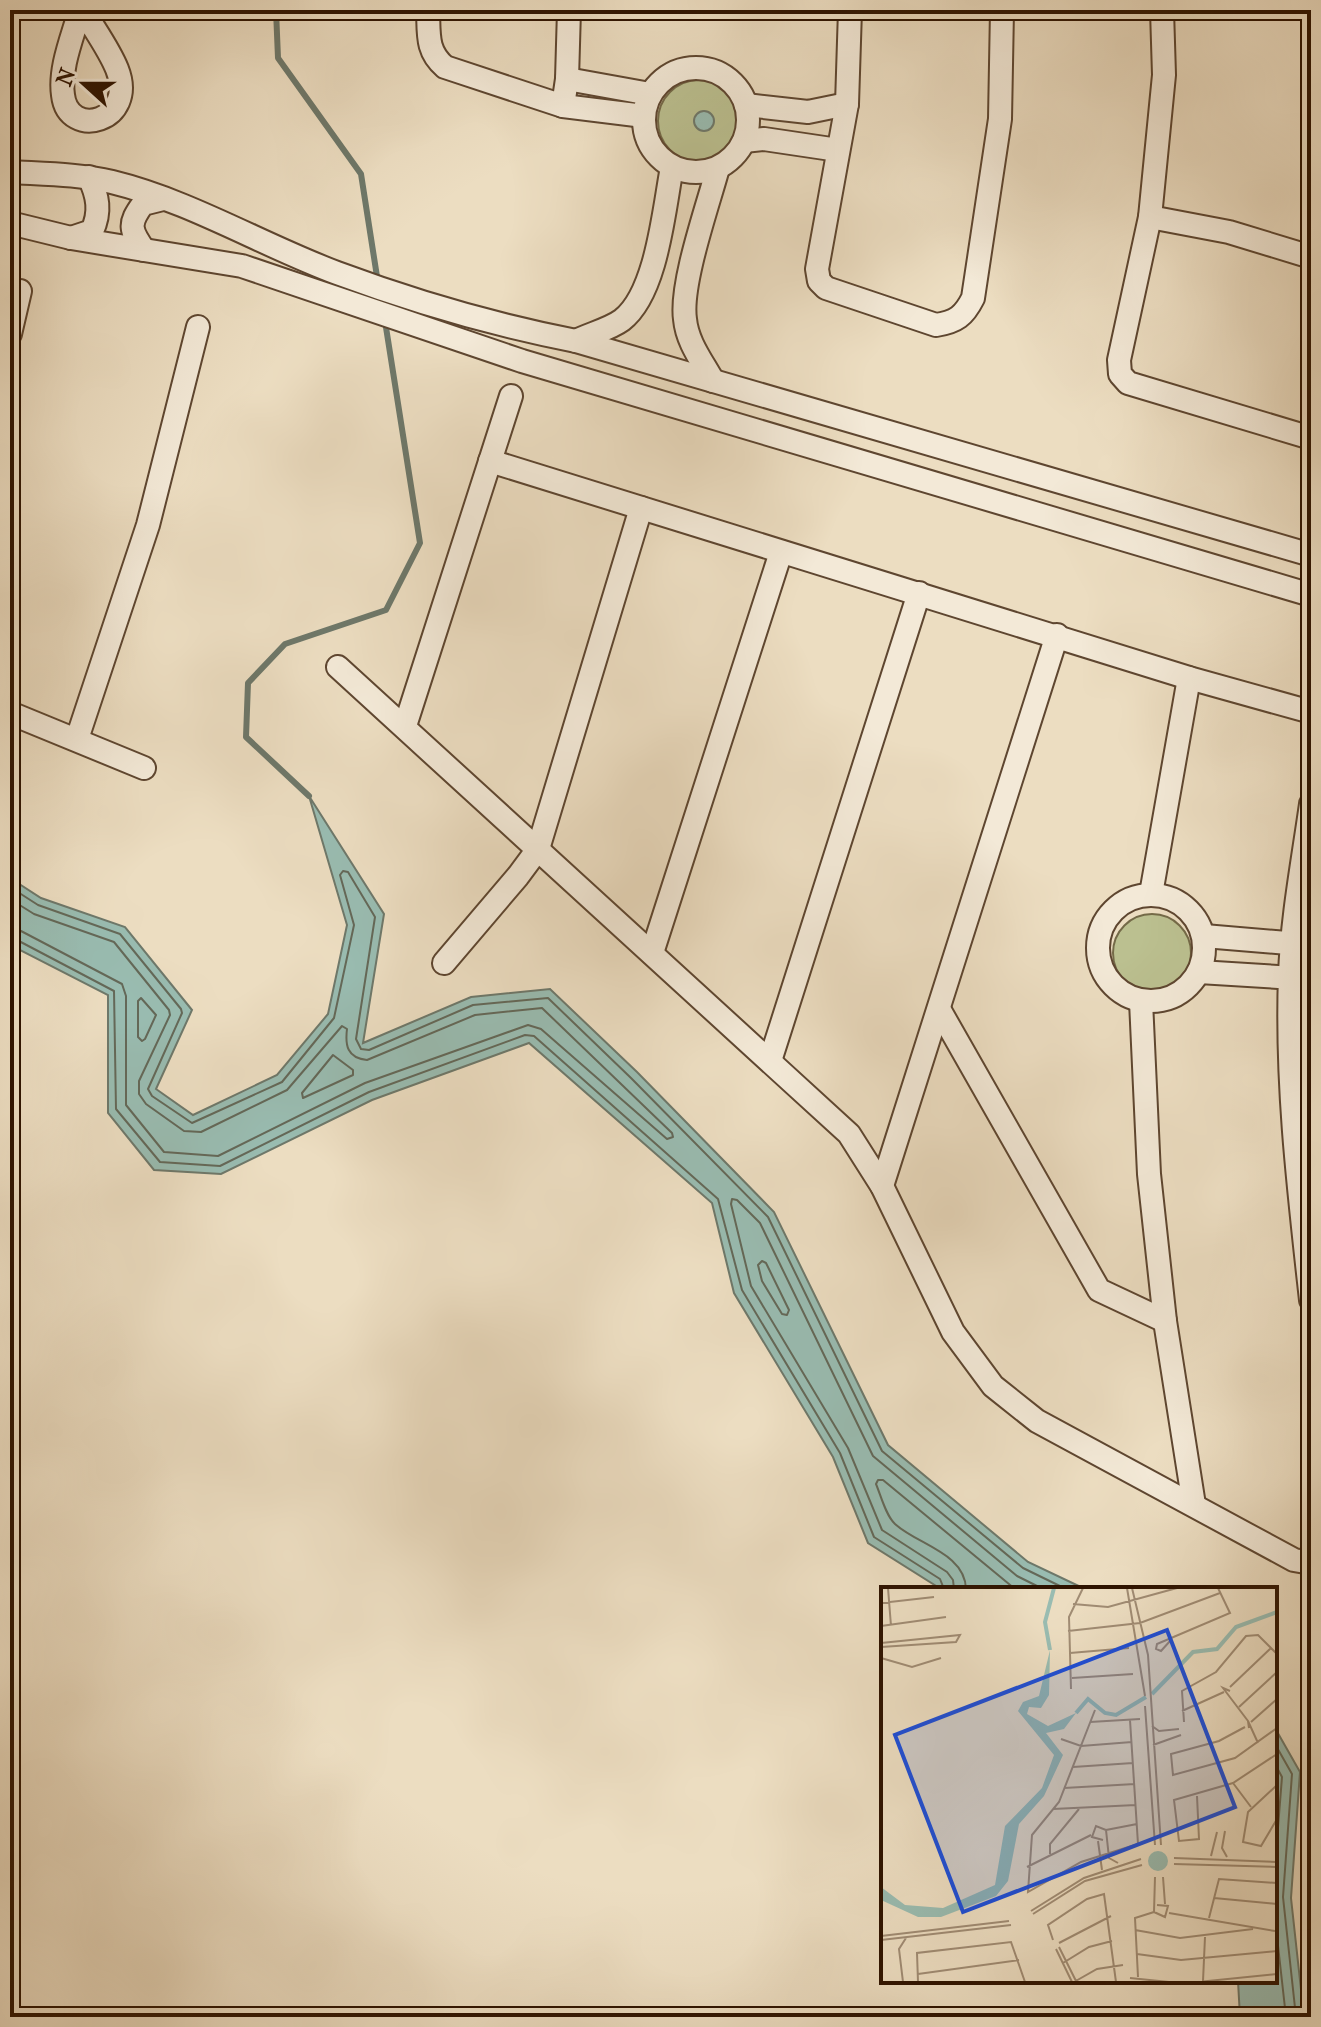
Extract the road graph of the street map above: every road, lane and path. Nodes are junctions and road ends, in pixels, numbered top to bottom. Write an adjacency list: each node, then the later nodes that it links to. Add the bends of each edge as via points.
1 (428, 10): 10 (street, via 433,57 445,67)
2 (569, 10): 6 (street)
3 (850, 10): 8 (street)
4 (1002, 10): 13 (street, via 1000,119 973,298 954,323 936,325 826,288 819,281)
5 (1162, 10): 19 (street, via 1164,75)
6 (567, 79): 7 (street); 10 (street)
7 (650, 94): 9 (street, via 663,79 700,67 734,83); 11 (street)
8 (847, 104): 9 (street, via 808,112); 13 (street)
9 (746, 105): 12 (street)
10 (563, 106): 11 (street)
11 (644, 116): 14 (street, via 650,146)
12 (744, 141): 13 (street); 15 (street)
13 (838, 150)
14 (672, 167): 15 (street, via 687,172); 28 (street, via 649,275 637,304 621,321)
15 (718, 168): 29 (street, via 684,319)
16 (10, 172): 17 (street)
17 (89, 177): 18 (street); 21 (street, via 97,193 98,218 92,231)
18 (163, 199): 22 (street, via 143,204 132,218 133,234); 25 (street)
19 (1150, 217): 23 (street, via 1229,232); 31 (street, via 1120,374 1128,383)
20 (10, 223): 21 (street)
21 (71, 238): 22 (street)
22 (144, 250): 25 (street, via 242,266 328,295)
23 (1311, 257)
24 (20, 291): 27 (street)
25 (439, 319): 28 (street); 37 (street, via 522,361)
26 (198, 327): 44 (street, via 148,525)
27 (10, 334)
28 (576, 341): 29 (street)
29 (713, 381): 35 (street)
30 (511, 396): 32 (street)
31 (1311, 438)
32 (490, 461): 33 (street); 43 (street)
33 (641, 508): 34 (street); 47 (street)
34 (781, 552): 36 (street); 51 (street)
35 (1311, 555)
36 (919, 593): 38 (street); 57 (street)
37 (1311, 595)
38 (1057, 635): 40 (street); 56 (street)
39 (338, 667): 43 (street)
40 (1189, 678): 41 (street); 48 (street)
41 (1311, 712)
42 (10, 713): 44 (street)
43 (405, 726): 47 (street)
44 (77, 739): 45 (street)
45 (144, 768)
46 (1311, 804): 50 (street)
47 (538, 849): 51 (street); 52 (street)
48 (1151, 894): 49 (street, via 1184,906); 55 (street, via 1119,906 1103,927 1098,952 1111,984)
49 (1204, 936): 50 (street); 53 (street)
50 (1301, 944): 54 (street)
51 (652, 953): 57 (street)
52 (444, 963)
53 (1199, 972): 54 (street); 55 (street, via 1175,996)
54 (1300, 978): 59 (street, via 1293,1141)
55 (1141, 1001): 60 (street, via 1149,1174)
56 (939, 1009): 58 (street); 60 (street, via 1099,1290)
57 (770, 1061): 58 (street, via 849,1134)
58 (882, 1186): 61 (street, via 953,1332 993,1386 1037,1421)
59 (1311, 1300)
60 (1165, 1321): 61 (street)
61 (1194, 1505): 62 (street, via 1294,1560)
62 (1311, 1563)

